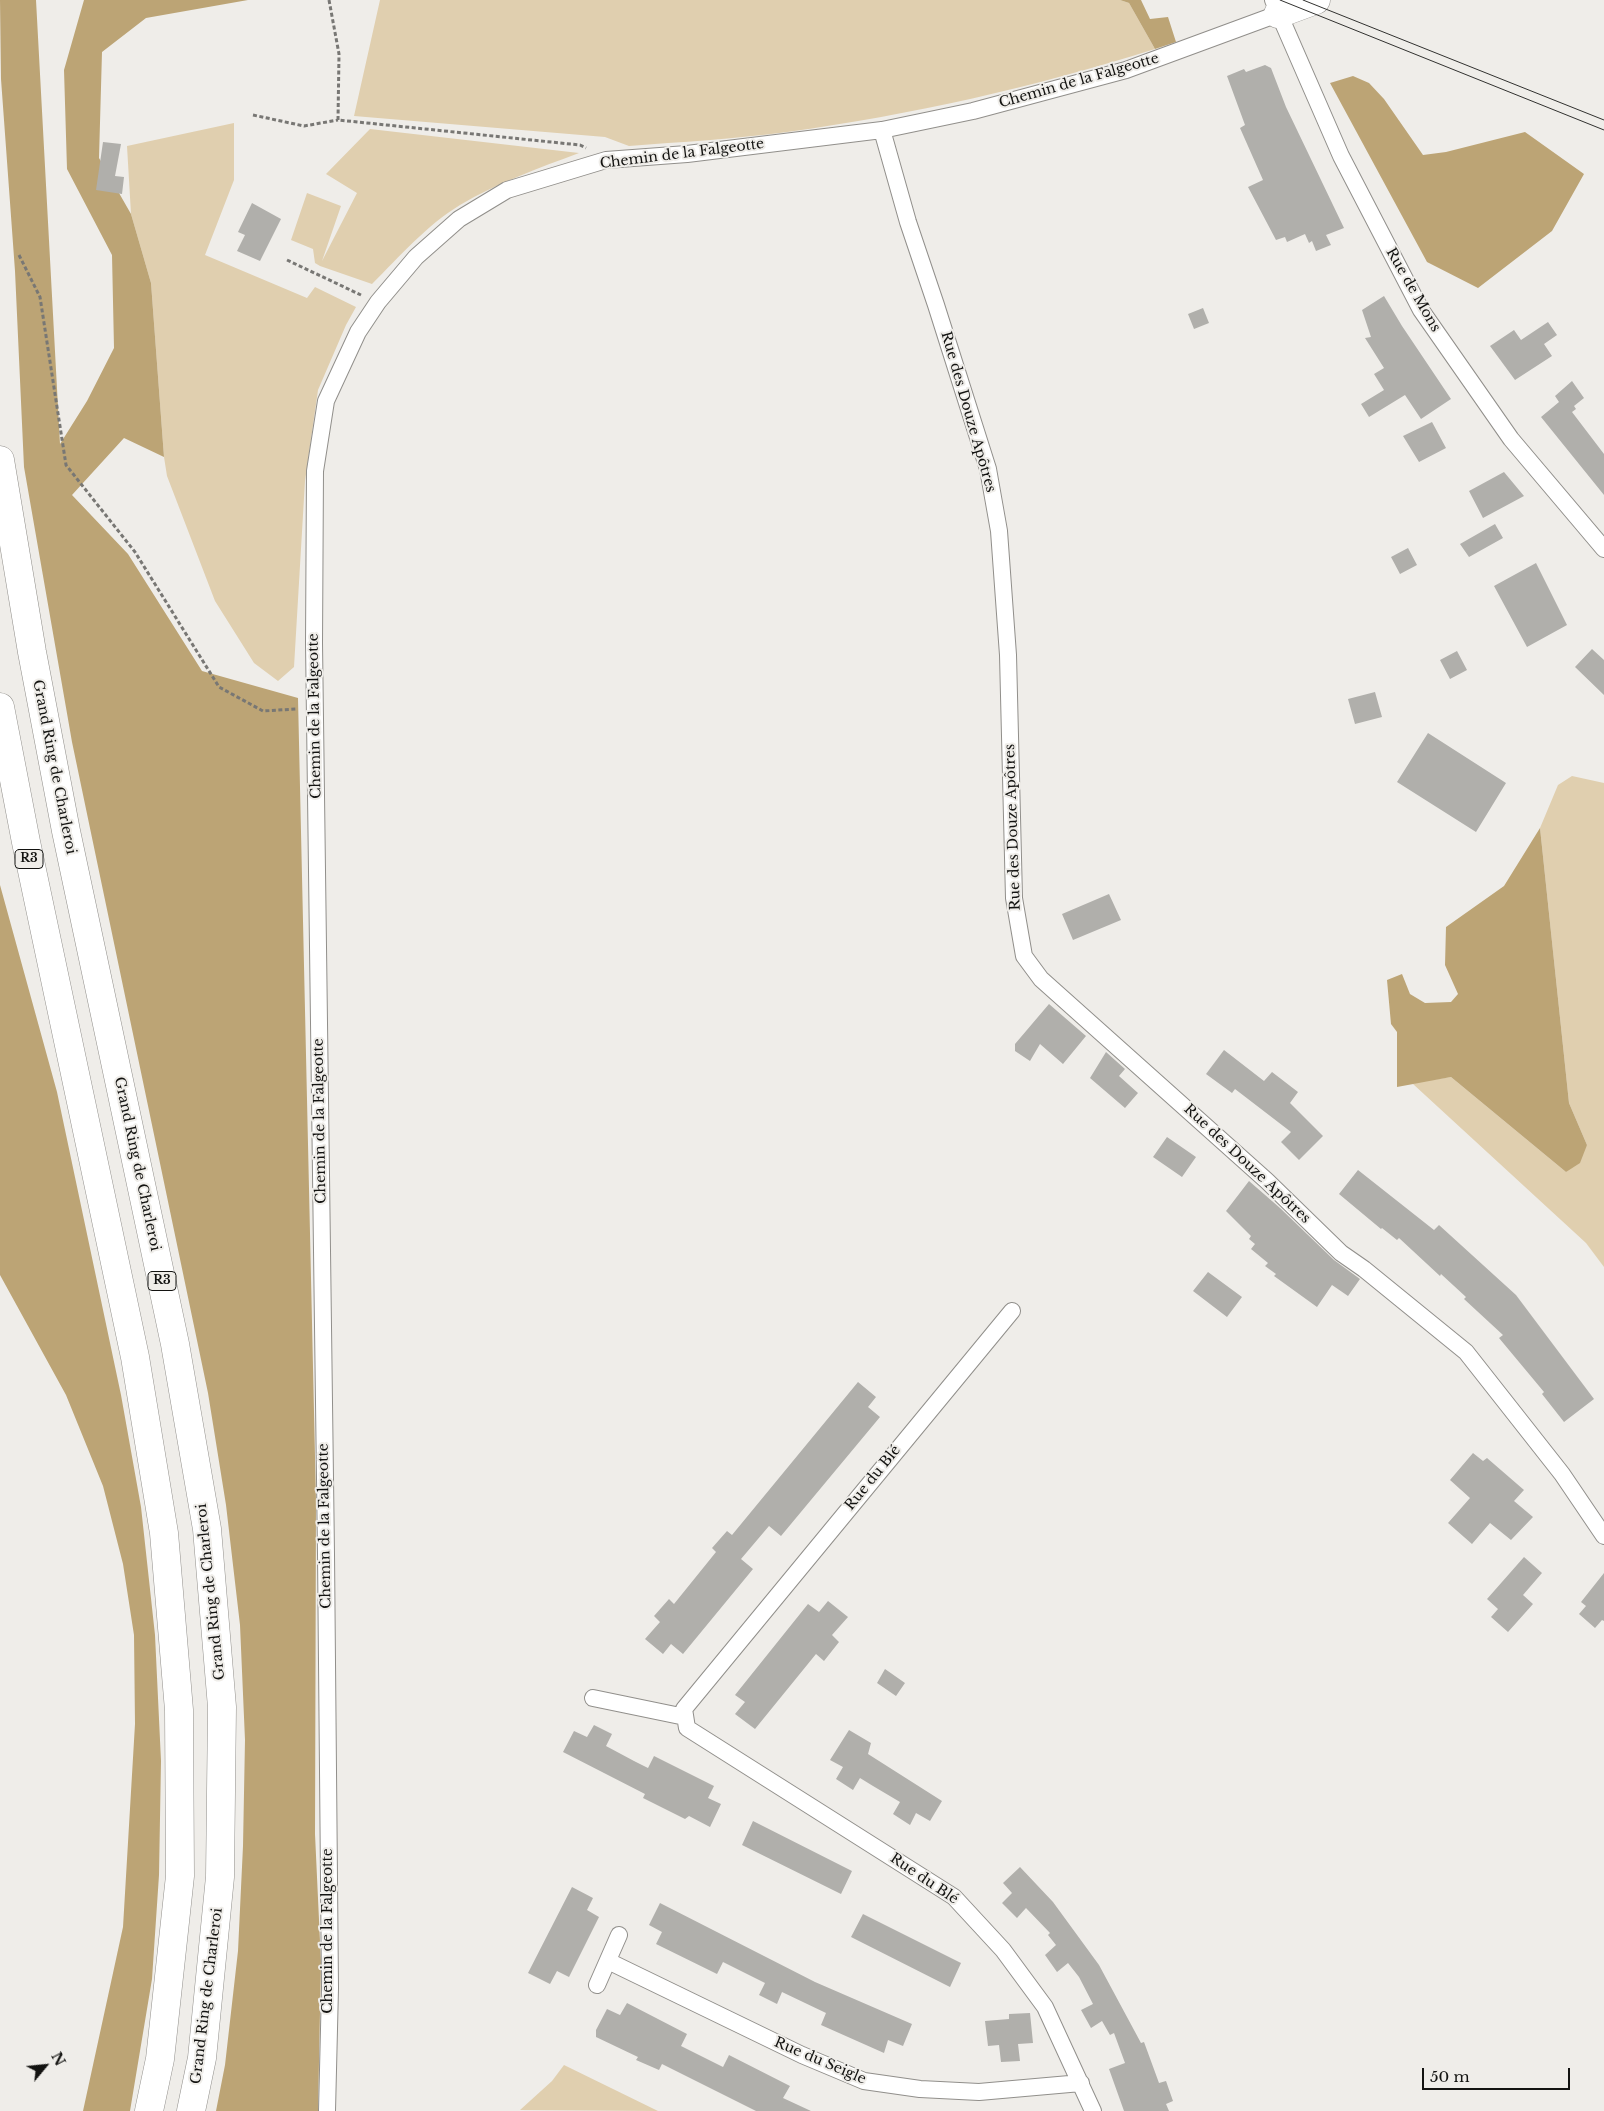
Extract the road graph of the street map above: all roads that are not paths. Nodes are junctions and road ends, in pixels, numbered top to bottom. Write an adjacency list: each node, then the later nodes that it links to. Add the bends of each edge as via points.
1 (1316, 0): 2 (highway)
2 (1276, 7): 3 (street, Chemin de la Falgeotte, via 1126,70 973,111); 5 (street, Rue de Mons, via 1341,156 1421,310 1511,439)
3 (882, 130): 8 (street, Rue des Douze Apôtres, via 908,222 988,469 999,531 1008,655 1014,898 1024,956 1041,979 1266,1181 1341,1253 1466,1352 1562,1474); 17 (street, Chemin de la Falgeotte, via 688,154 606,160 507,190 459,219 416,257 378,302 358,332 326,401 315,471 315,707 330,1988)
4 (0, 460): 16 (highway, Grand Ring de Charleroi / R3, via 66,831 175,1344 207,1529 222,1707 220,1877 202,2058)
5 (1604, 549)
6 (0, 707): 15 (highway, R3, via 135,1357 164,1533 179,1710 180,1876 160,2058)
7 (1012, 1310): 10 (street, Rue du Blé, via 684,1709)
8 (1604, 1536)
9 (593, 1698): 10 (street)
10 (685, 1717): 14 (street, Rue du Blé, via 687,1728 954,1896 1004,1950 1045,2007)
11 (619, 1935): 12 (street)
12 (608, 1960): 13 (street); 14 (street, Rue du Seigle, via 802,2055 864,2081 920,2089 979,2092)
13 (597, 1985)
14 (1081, 2083): 18 (street, Rue du Blé)
15 (149, 2111)
16 (191, 2111)
17 (327, 2111)
18 (1092, 2111)

